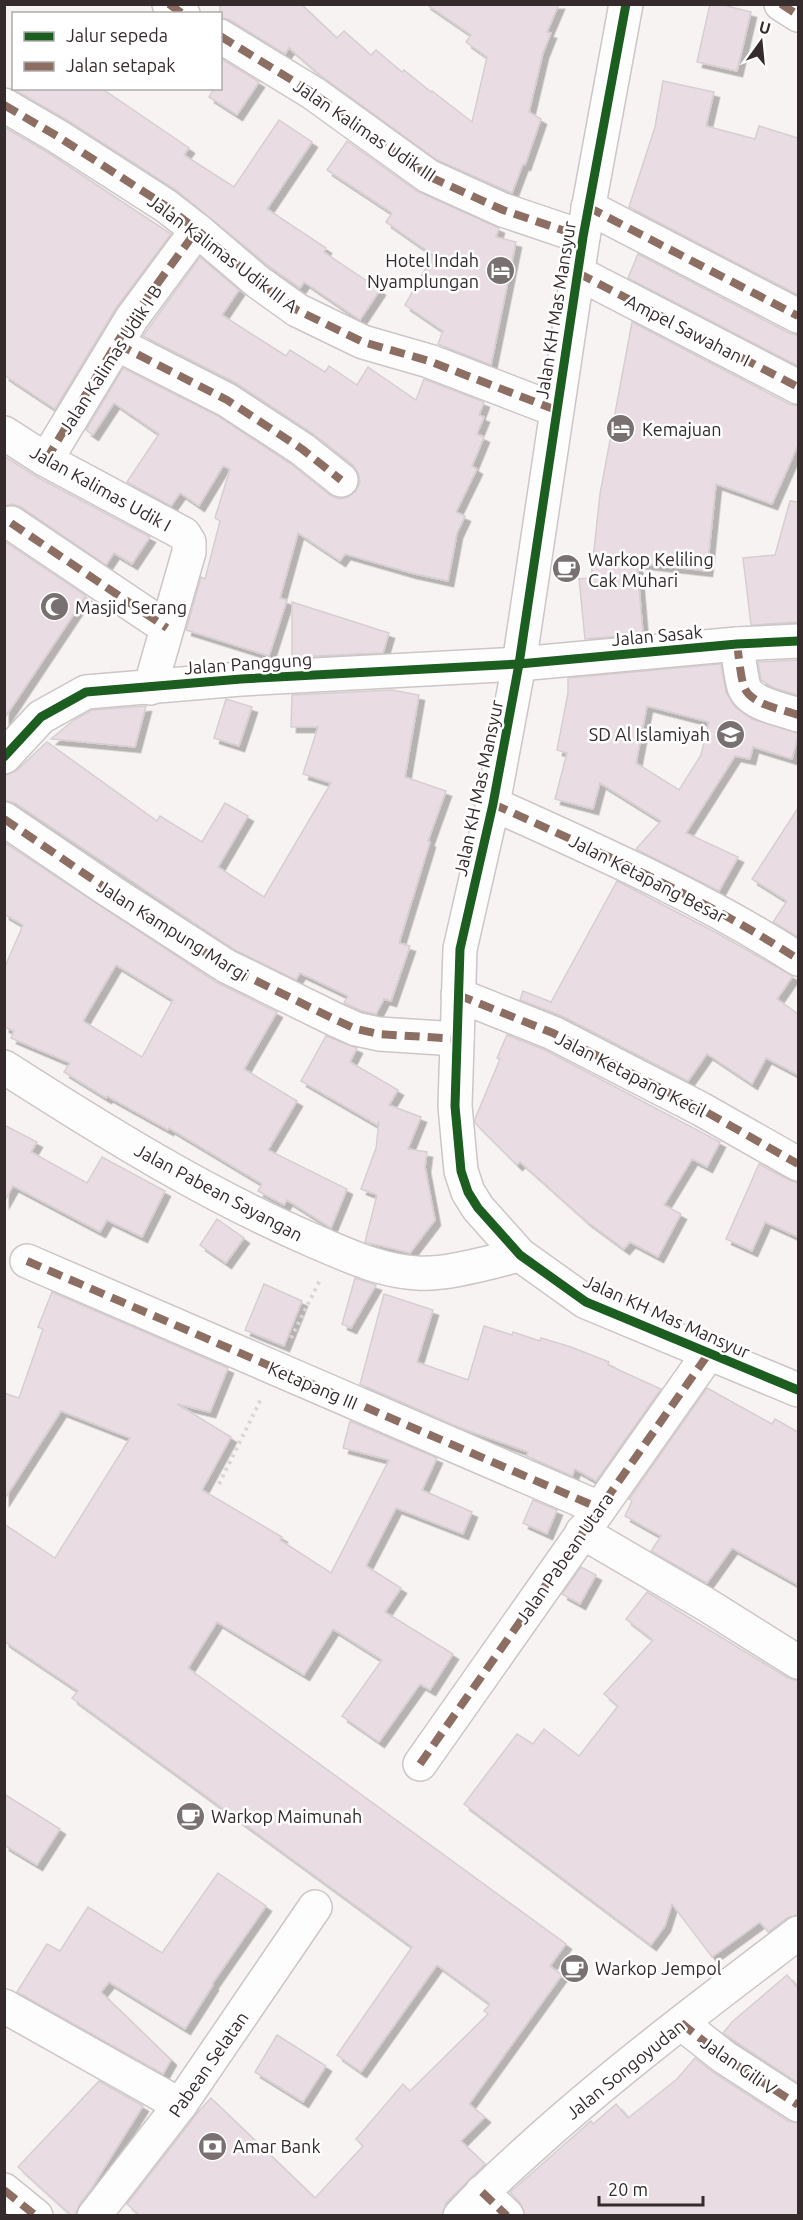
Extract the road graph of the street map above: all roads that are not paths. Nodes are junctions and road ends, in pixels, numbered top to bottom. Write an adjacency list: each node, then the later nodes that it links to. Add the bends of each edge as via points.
1 (626, 4): 6 (street, Jalan KH Mas Mansyur)
2 (781, 4): 3 (street)
3 (798, 15)
4 (222, 37): 6 (street, Jalan Kalimas Udik III, via 313,93 428,176 503,210)
5 (5, 105): 7 (street, Jalan Kalimas Udik III A, via 166,206)
6 (586, 222): 8 (street, Jalan KH Mas Mansyur); 9 (street, Jalan Kalimas Udik III)
7 (197, 230): 10 (street, Jalan Kalimas Udik I B); 12 (street, Jalan Kalimas Udik III A, via 258,282 297,310 332,328)
8 (578, 273): 11 (street, Ampel Sawahan I); 12 (street, Jalan KH Mas Mansyur)
9 (798, 316)
10 (117, 344): 14 (street, Jalan Kalimas Udik I B); 15 (street, via 226,400 302,449)
11 (798, 387)
12 (556, 410): 20 (street, Jalan KH Mas Mansyur)
13 (4, 433): 14 (street, Jalan Kalimas Udik I)
14 (46, 460): 17 (street, Jalan Kalimas Udik I, via 184,534 189,552)
15 (341, 480)
16 (11, 523): 17 (street)
17 (167, 628): 21 (street, Jalan Kalimas Udik I)
18 (798, 641): 19 (street, Jalan Sasak)
19 (737, 644): 20 (street, Jalan Sasak); 22 (street, via 744,687 749,694)
20 (519, 664): 21 (street, Jalan Panggung, via 241,679); 24 (street, Jalan KH Mas Mansyur)
21 (150, 688): 23 (street, Jalan Panggung, via 86,692 40,717)
22 (798, 715)
23 (6, 754)
24 (493, 804): 26 (street, Jalan Ketapang Besar, via 627,864); 27 (street, Jalan KH Mas Mansyur, via 460,949)
25 (4, 819): 28 (street, Jalan Kampung Margi, via 226,966 326,1015 356,1029 379,1034)
26 (798, 959)
27 (458, 995): 28 (street, Jalan KH Mas Mansyur); 30 (street, Jalan Ketapang Kecil, via 553,1033)
28 (457, 1039): 31 (street, Jalan KH Mas Mansyur, via 455,1106 461,1171 478,1208)
29 (4, 1067): 31 (street, Jalan Pabean Sayangan, via 182,1175 270,1222 366,1264 418,1274 463,1269)
30 (798, 1164)
31 (520, 1255): 33 (street, Jalan KH Mas Mansyur, via 586,1302)
32 (27, 1261): 35 (street, Ketapang III)
33 (709, 1353): 34 (street, Jalan KH Mas Mansyur); 35 (street, Jalan Pabean Utara)
34 (798, 1390)
35 (590, 1520): 36 (street, Ketapang III, via 707,1605); 37 (street, Jalan Pabean Utara)
36 (798, 1662)
37 (420, 1764)
38 (315, 1907): 42 (street, Pabean Selatan)
39 (798, 1933): 41 (street, Jalan Songoyudan)
40 (4, 2006): 42 (street)
41 (681, 2023): 43 (street, Jalan Gili V, via 724,2057); 45 (street, Jalan Songoyudan, via 581,2103)
42 (180, 2105): 47 (street, Pabean Selatan)
43 (798, 2105)
44 (4, 2190): 46 (street)
45 (482, 2192): 48 (street, Jalan Songoyudan); 49 (street)
46 (36, 2216)
47 (93, 2216)
48 (460, 2216)
49 (507, 2216)

